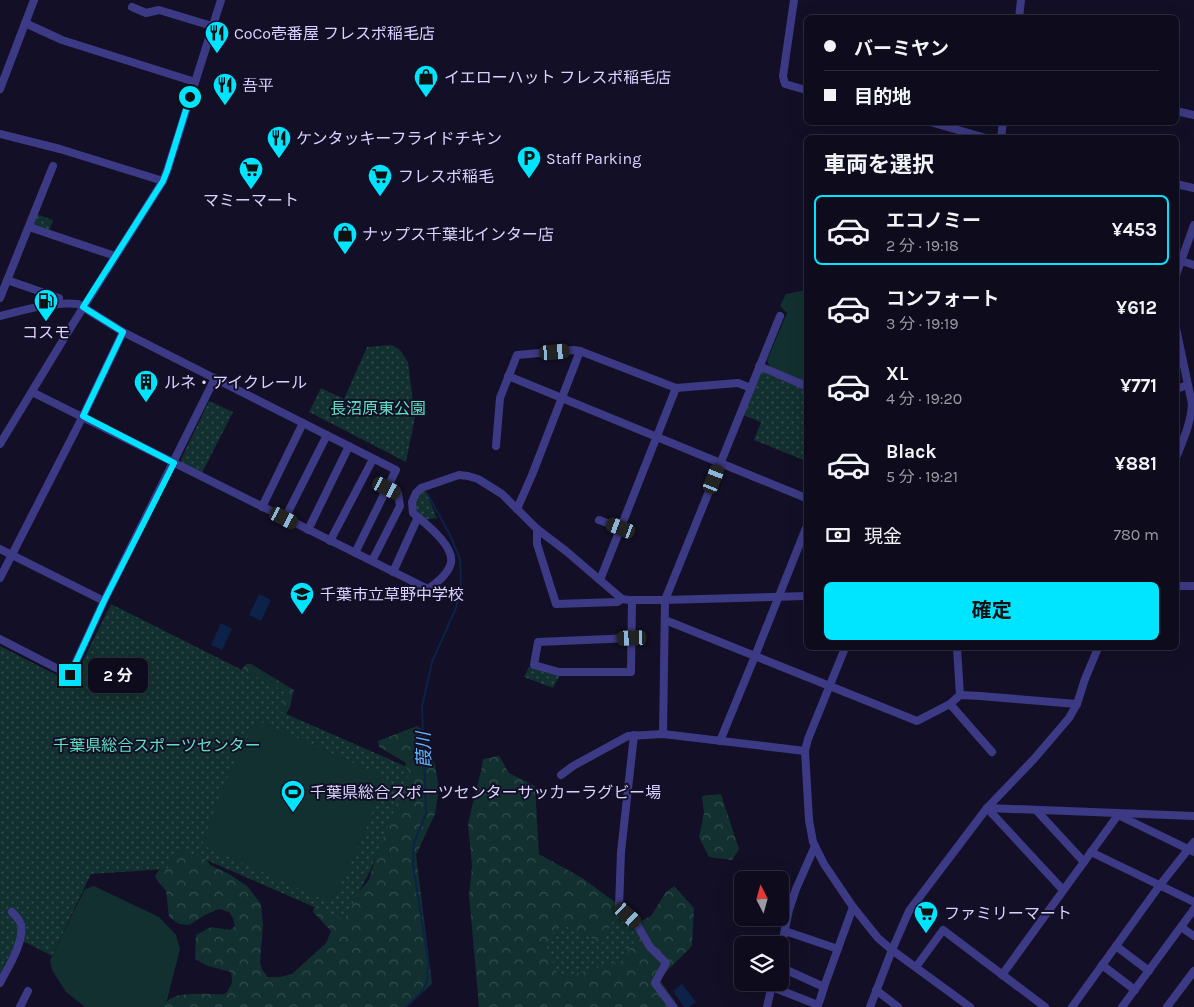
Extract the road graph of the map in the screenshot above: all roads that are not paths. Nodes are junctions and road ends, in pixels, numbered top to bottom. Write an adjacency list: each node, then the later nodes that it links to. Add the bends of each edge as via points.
1 (34, 0): 7 (street)
2 (221, 0): 8 (street)
3 (794, 0): 11 (street, via 783,76 785,84)
4 (1021, 0): 6 (street)
5 (132, 8): 8 (street, via 146,13 159,10)
6 (1018, 15)
7 (24, 23): 9 (street, via 62,40); 10 (street)
8 (212, 26): 9 (street)
9 (195, 82): 18 (street)
10 (0, 89)
11 (804, 89)
12 (1179, 112): 13 (street)
13 (1194, 116)
14 (940, 125): 16 (street)
15 (0, 134): 18 (street)
16 (976, 135)
17 (53, 166): 22 (street)
18 (163, 181): 23 (street)
19 (1179, 185): 20 (street)
20 (1194, 188)
21 (1194, 225): 24 (street)
22 (29, 227): 23 (street); 27 (street)
23 (115, 256): 30 (street)
24 (1181, 260): 25 (street); 26 (street)
25 (1194, 265)
26 (1179, 266)
27 (7, 280): 28 (street); 29 (street, via 59,298)
28 (0, 298)
29 (58, 304): 30 (street); 31 (street)
30 (83, 307): 33 (street); 46 (street)
31 (0, 316)
32 (780, 316): 36 (street)
33 (123, 332): 40 (street); 48 (street)
34 (580, 351): 39 (street, via 517,355); 43 (street); 47 (street)
35 (1179, 357): 37 (street)
36 (759, 366): 41 (street); 44 (street)
37 (1185, 372): 38 (street); 42 (street)
38 (1194, 373)
39 (508, 376): 47 (street); 54 (street, via 500,398)
40 (216, 378): 49 (street); 57 (street)
41 (804, 385)
42 (1188, 385): 45 (street); 55 (street, via 1192,412)
43 (676, 388): 44 (street, via 738,383); 51 (street)
44 (750, 388): 58 (street)
45 (1179, 388)
46 (32, 392): 48 (street); 52 (street)
47 (561, 398): 51 (street); 62 (street)
48 (83, 416): 57 (street); 73 (street)
49 (304, 423): 50 (street); 61 (street)
50 (327, 435): 53 (street); 64 (street)
51 (657, 438): 58 (street); 66 (street)
52 (0, 444)
53 (349, 446): 56 (street); 68 (street)
54 (496, 446)
55 (1179, 450)
56 (373, 459): 59 (street, via 396,470); 70 (street)
57 (174, 463): 61 (street); 85 (street)
58 (720, 463): 60 (street); 84 (street)
59 (387, 488): 72 (street); 74 (street, via 398,493 400,506)
60 (804, 497)
61 (262, 507): 64 (street)
62 (517, 509): 63 (street, via 502,494 478,479 459,475 427,485 416,493 412,508); 67 (street)
63 (418, 517): 75 (street); 75 (street, via 430,526 447,548 450,567 428,589)
64 (284, 518): 68 (street)
65 (600, 520): 66 (street)
66 (621, 528): 77 (street)
67 (537, 529): 77 (street); 82 (street, via 537,544 556,604 617,602)
68 (308, 530): 70 (street)
69 (804, 533): 81 (street)
70 (330, 541): 72 (street)
71 (0, 549): 73 (street)
72 (354, 553): 74 (street)
73 (12, 555): 76 (street); 85 (street)
74 (372, 561): 75 (street)
75 (393, 572)
76 (0, 578)
77 (600, 580): 82 (street)
78 (1179, 586): 79 (street)
79 (1194, 586)
80 (804, 596): 81 (street)
81 (779, 597): 84 (street); 92 (street)
82 (622, 599): 83 (street)
83 (632, 600): 84 (street); 87 (street)
84 (665, 600): 86 (street)
85 (104, 601): 88 (street, via 70,675)
86 (665, 620): 92 (street); 97 (street)
87 (632, 638): 87 (street, via 538,642 534,665 559,672 631,672)
88 (0, 639)
89 (845, 650): 93 (street)
90 (957, 650): 94 (street)
91 (1097, 650): 96 (street)
92 (755, 656): 93 (street); 99 (street)
93 (830, 686): 95 (street, via 917,721); 100 (street)
94 (960, 696): 95 (street); 96 (street)
95 (950, 704): 101 (street)
96 (1077, 704): 103 (street, via 1034,760)
97 (663, 734): 98 (street); 99 (street)
98 (634, 735): 102 (street, via 573,766); 139 (street, via 619,907 636,923 650,947 666,963 655,983)
99 (720, 742): 100 (street)
100 (805, 751): 107 (street, via 809,820)
101 (992, 752)
102 (562, 775)
103 (987, 808): 104 (street); 112 (street); 123 (street, via 909,911)
104 (1036, 810): 105 (street); 110 (street)
105 (1115, 814): 106 (street); 108 (street); 109 (street)
106 (1194, 816)
107 (815, 846): 114 (street); 118 (street, via 796,889)
108 (1192, 848): 111 (street)
109 (1091, 852): 110 (street); 111 (street)
110 (1084, 862): 112 (street)
111 (1160, 885): 113 (street); 121 (street)
112 (1063, 890): 129 (street)
113 (1194, 902)
114 (853, 907): 122 (street); 123 (street)
115 (1194, 909): 117 (street)
116 (12, 912): 130 (street, via 19,919 21,934)
117 (1181, 927): 120 (street); 127 (street)
118 (784, 931): 119 (street); 122 (street)
119 (783, 936)
120 (1194, 936)
121 (1116, 946): 124 (street); 127 (street)
122 (838, 949): 131 (street)
123 (892, 950): 125 (street); 132 (street)
124 (1102, 965): 133 (street); 145 (street)
125 (916, 967): 129 (street, via 943,930); 143 (street)
126 (789, 971): 131 (street)
127 (1149, 971): 133 (street)
128 (1194, 971): 147 (street)
129 (1002, 975): 144 (street)
130 (0, 983)
131 (824, 987): 137 (street)
132 (876, 990): 141 (street); 142 (street)
133 (1135, 990): 146 (street)
134 (28, 991): 138 (street)
135 (771, 991): 140 (street)
136 (785, 991): 137 (street)
137 (817, 1006)
138 (20, 1007)
139 (673, 1007)
140 (767, 1007)
141 (870, 1007)
142 (898, 1007)
143 (970, 1007)
144 (1045, 1007)
145 (1072, 1007)
146 (1122, 1007)
147 (1167, 1007)

